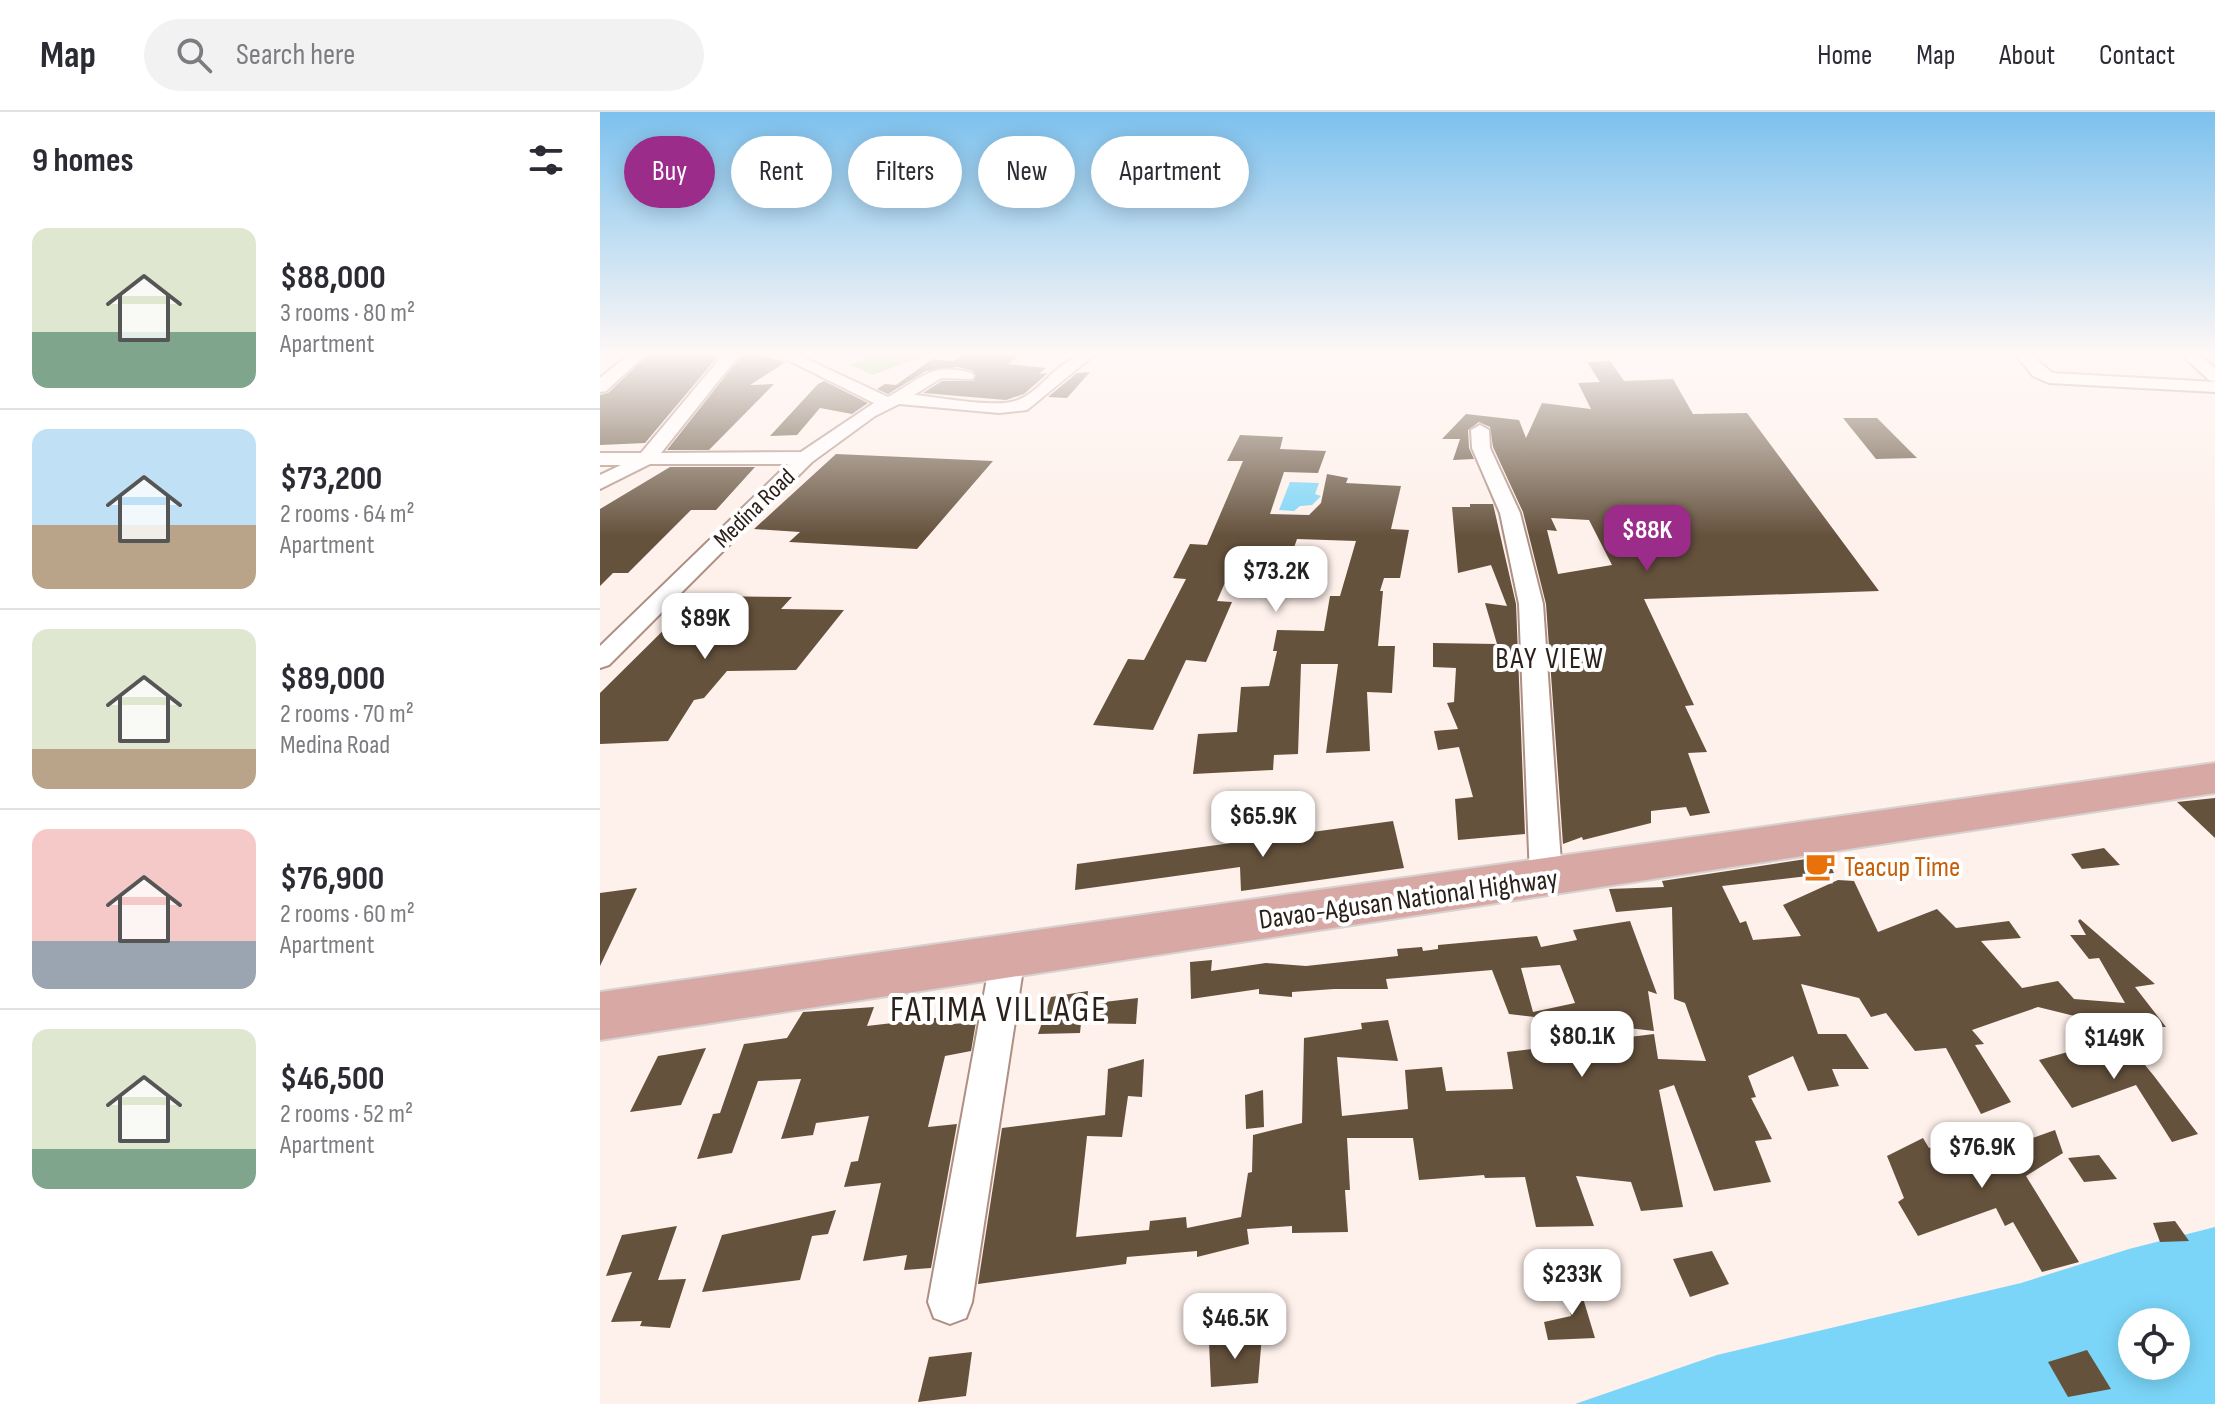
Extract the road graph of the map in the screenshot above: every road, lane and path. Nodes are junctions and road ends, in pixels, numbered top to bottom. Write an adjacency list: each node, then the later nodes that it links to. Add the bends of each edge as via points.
1 (682, 415): 6 (street)
2 (865, 415): 4 (street, Medina Road)
3 (1480, 430): 10 (street, via 1481,448 1510,513 1531,604)
4 (805, 458): 6 (street); 8 (street, Medina Road)
5 (600, 459): 6 (street)
6 (646, 459): 7 (street)
7 (600, 483)
8 (600, 660)
9 (2215, 778): 10 (main road, Davao-Agusan National Highway)
10 (1546, 877): 11 (main road, Davao-Agusan National Highway)
11 (1008, 956): 12 (main road, Davao-Agusan National Highway); 13 (street)
12 (600, 1016)
13 (950, 1302)

